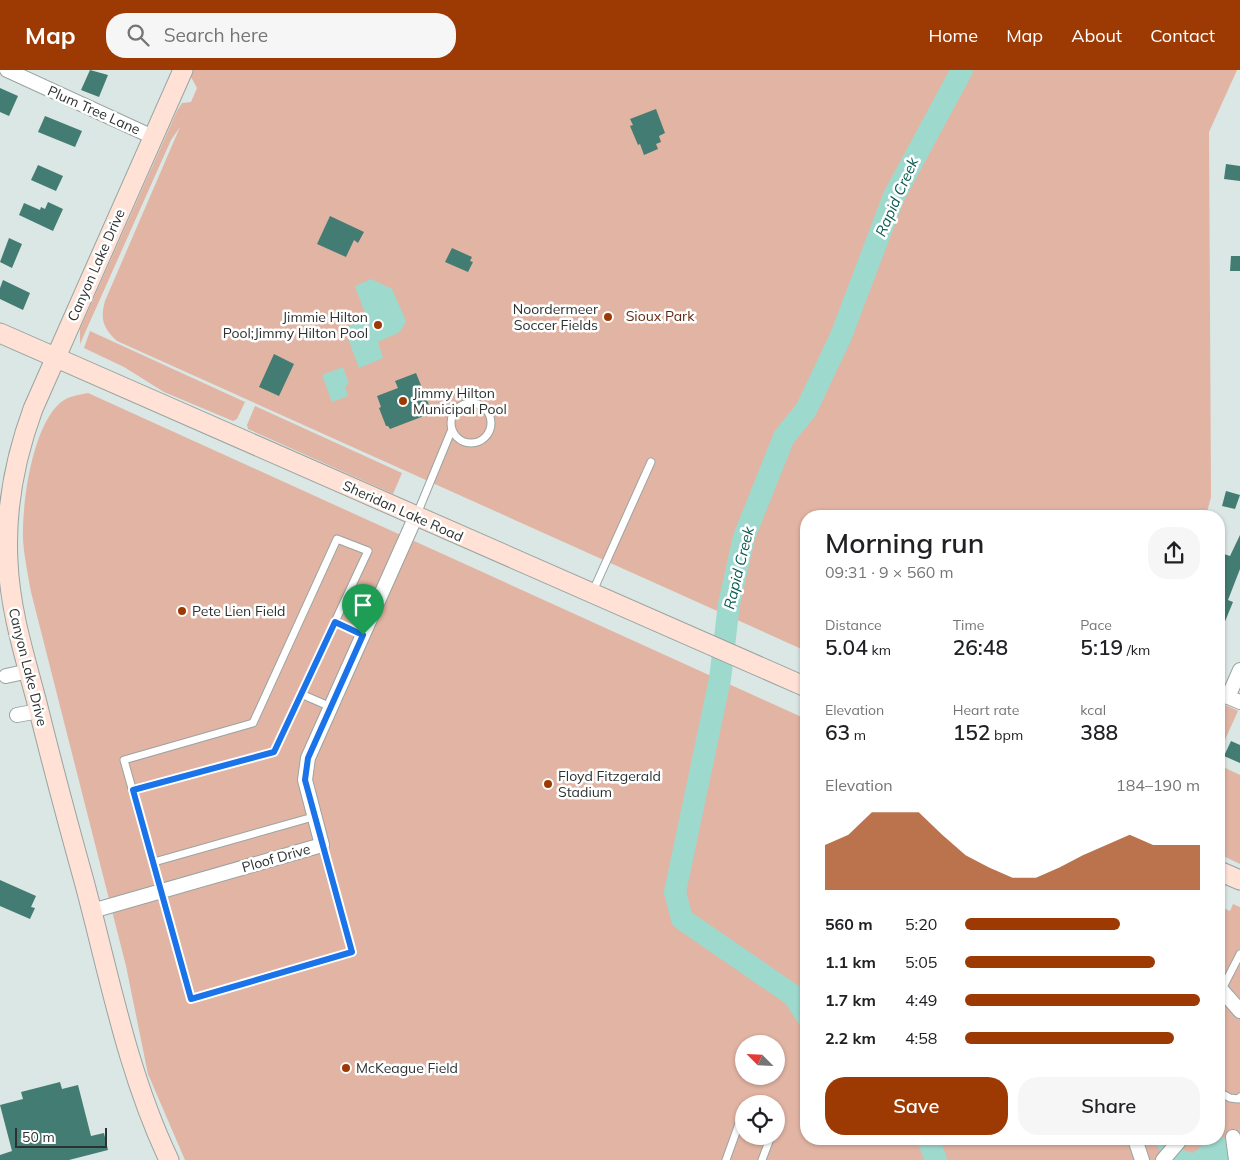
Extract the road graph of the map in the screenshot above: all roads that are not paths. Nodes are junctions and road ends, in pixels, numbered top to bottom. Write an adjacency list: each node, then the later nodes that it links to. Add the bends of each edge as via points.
1 (7, 70): 3 (street, Plum Tree Lane)
2 (183, 70): 3 (street, Canyon Lake Drive)
3 (153, 137): 5 (street, Canyon Lake Drive)
4 (0, 333): 5 (street, Sheridan Lake Road)
5 (55, 358): 8 (street, Sheridan Lake Road); 13 (street, Canyon Lake Drive, via 21,446 8,519 10,584)
6 (452, 429): 6 (lane, via 461,440 474,442 485,437 491,419 478,404 466,404 452,416); 8 (lane)
7 (651, 462): 9 (lane)
8 (416, 516): 9 (street, Sheridan Lake Road); 11 (street, Ploof Drive)
9 (592, 594): 15 (street, Sheridan Lake Road)
10 (335, 622): 11 (lane); 16 (lane); 21 (lane, via 368,551 337,538 253,723 124,760)
11 (363, 635): 18 (street, Ploof Drive)
12 (1240, 670): 17 (street)
13 (28, 671): 14 (street); 19 (street, Canyon Lake Drive)
14 (6, 676)
15 (800, 684)
16 (301, 694): 18 (lane); 21 (lane, via 274,752)
17 (1229, 697)
18 (331, 707): 22 (street, Ploof Drive, via 306,766 305,780)
19 (39, 711): 20 (street); 28 (street, Canyon Lake Drive)
20 (16, 715)
21 (133, 790): 24 (lane)
22 (313, 816): 23 (street, Ploof Drive); 24 (lane)
23 (322, 845): 27 (street, Ploof Drive); 27 (lane, via 352,952 191,999)
24 (154, 862): 27 (lane)
25 (1225, 874): 26 (street)
26 (1240, 880)
27 (162, 892): 28 (street, Ploof Drive)
28 (92, 911): 40 (street, Canyon Lake Drive, via 135,1076)
29 (1240, 954): 30 (lane)
30 (1225, 981)
31 (1225, 995): 32 (street)
32 (1240, 1011)
33 (1225, 1095): 34 (lane)
34 (1240, 1097)
35 (735, 1135): 41 (lane)
36 (1233, 1137): 45 (street)
37 (768, 1145): 42 (lane)
38 (1137, 1145): 43 (street)
39 (1176, 1145): 44 (street)
40 (169, 1160)
41 (726, 1160)
42 (762, 1160)
43 (1142, 1160)
44 (1163, 1160)
45 (1236, 1160)

